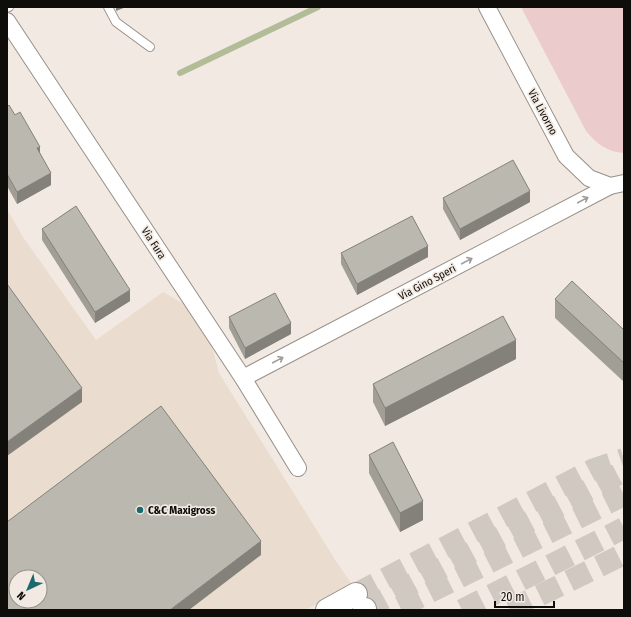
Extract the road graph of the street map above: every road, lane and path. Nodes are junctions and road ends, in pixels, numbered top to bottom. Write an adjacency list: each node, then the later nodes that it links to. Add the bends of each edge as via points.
1 (108, 7): 4 (lane, via 116,22)
2 (487, 7): 5 (street, Via Livorno, via 566,156 589,178)
3 (7, 21): 6 (street, Via Fura)
4 (150, 47)
5 (617, 185): 6 (street, Via Gino Speri, one-way to 5)
6 (244, 378): 7 (street, Via Fura)
7 (298, 468)
8 (362, 604): 9 (highway)
9 (327, 610)

